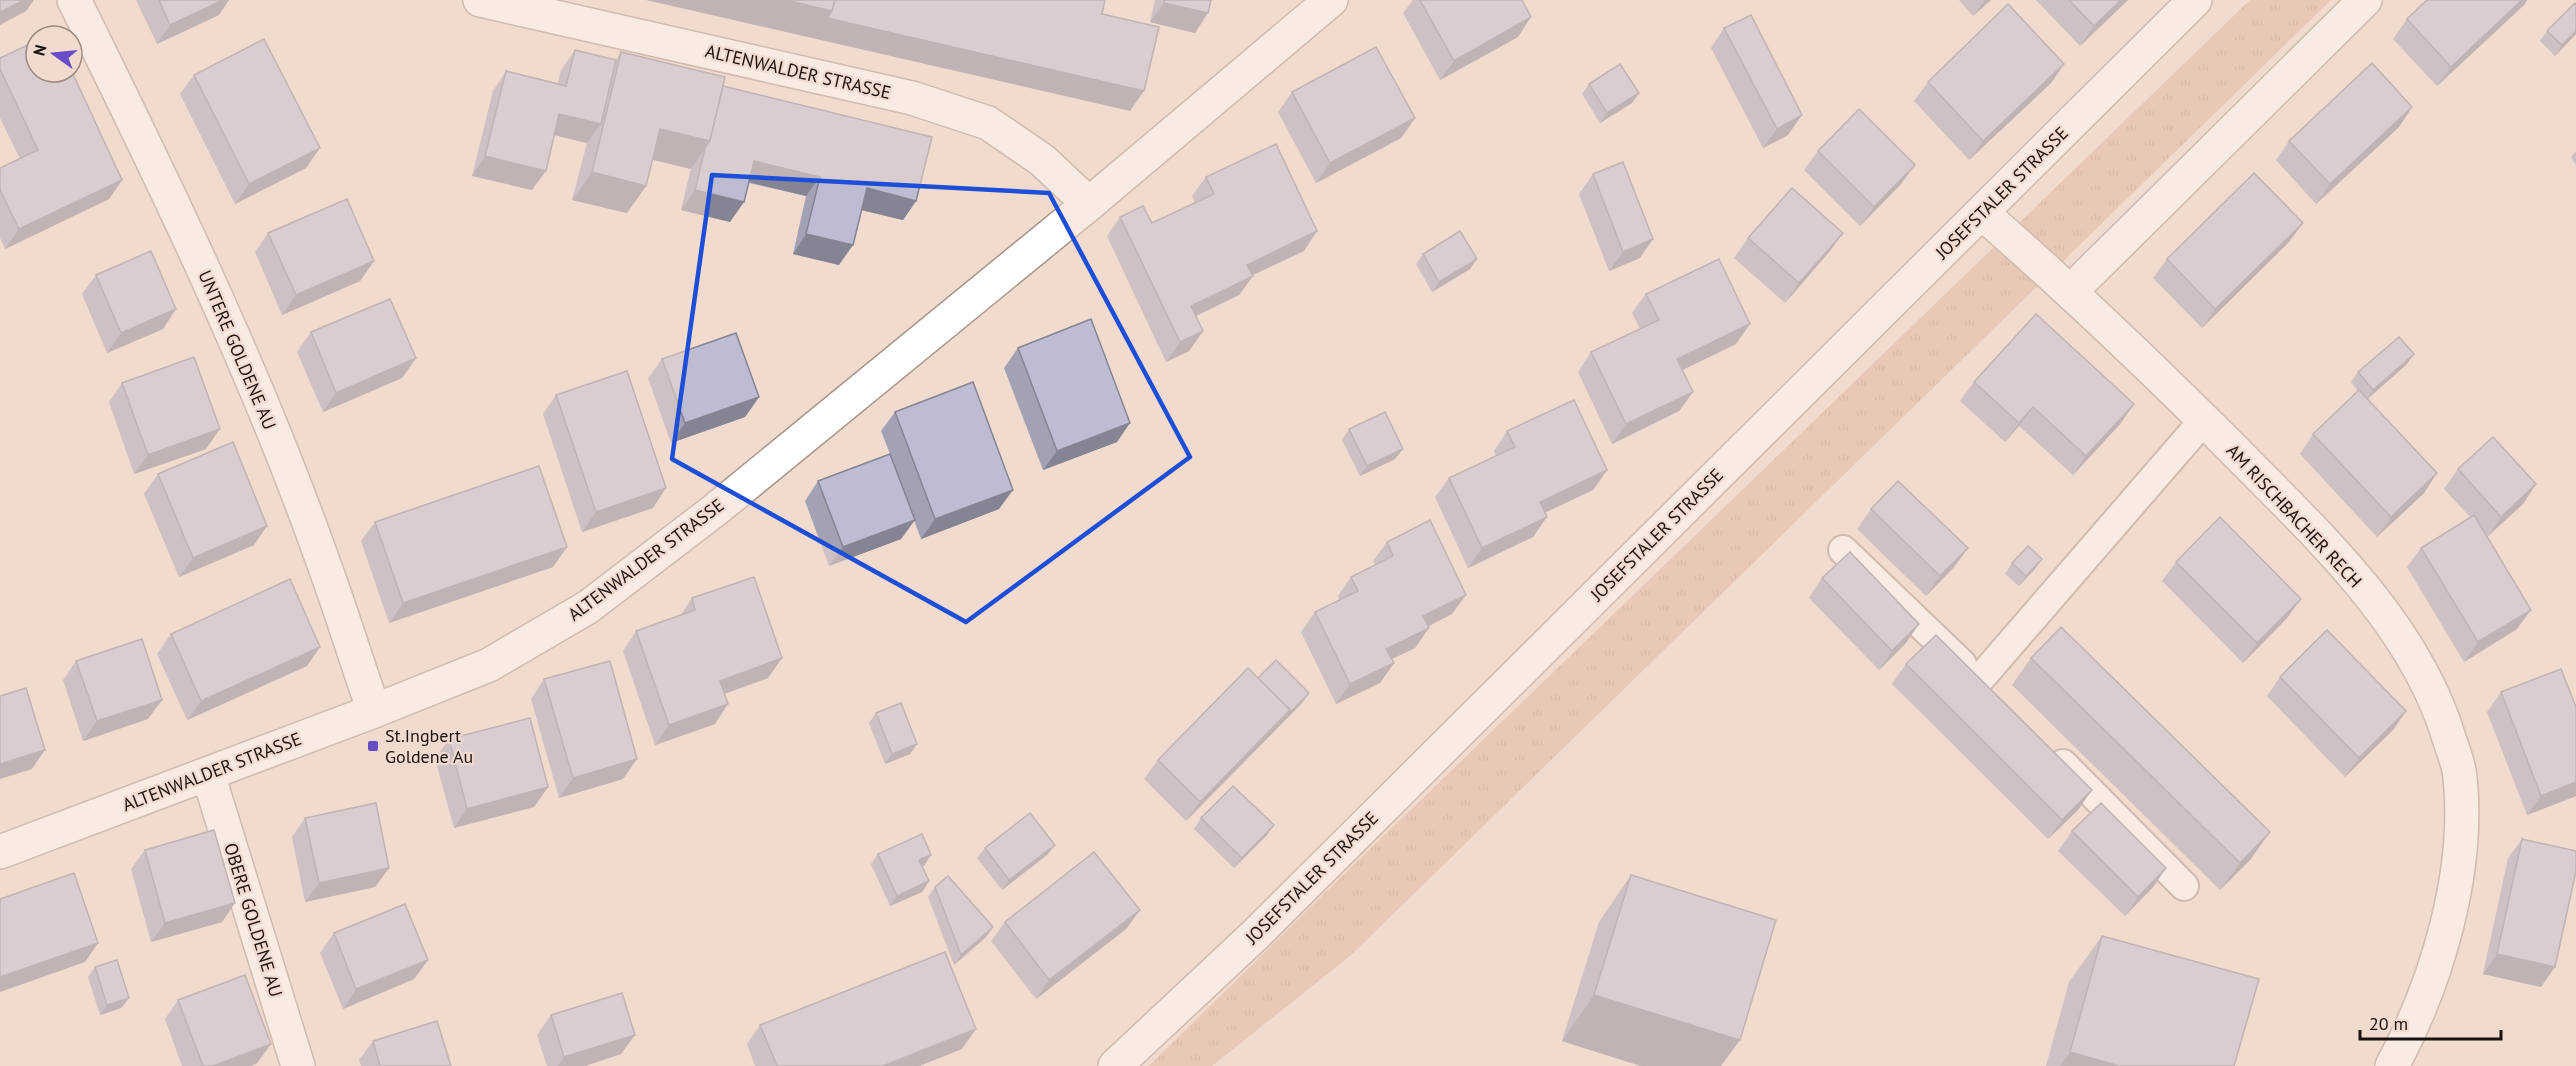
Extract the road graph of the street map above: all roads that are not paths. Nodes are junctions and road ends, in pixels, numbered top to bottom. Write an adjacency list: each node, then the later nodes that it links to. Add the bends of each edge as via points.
1 (74, 0): 11 (street, UNTERE GOLDENE AU, via 166,184 247,369 321,555)
2 (480, 0): 6 (street, ALTENWALDER STRASSE, via 912,98 988,123 1042,160)
3 (1331, 0): 6 (street, ALTENWALDER STRASSE)
4 (2195, 0): 7 (street, JOSEFSTALER STRASSE)
5 (2365, 0): 8 (street)
6 (1089, 204): 11 (street, ALTENWALDER STRASSE, via 715,510 588,607 489,665)
7 (1982, 213): 8 (street, AM RISCHBACHER RECH); 17 (street, JOSEFSTALER STRASSE, via 1255,935)
8 (2071, 291): 9 (street, AM RISCHBACHER RECH)
9 (2204, 420): 10 (lane, via 1987,688); 18 (street, AM RISCHBACHER RECH, via 2327,546 2399,633 2439,704 2460,775 2462,856 2436,964 2415,1024)
10 (1843, 550)
11 (374, 711): 13 (street, ALTENWALDER STRASSE)
12 (2046, 748): 15 (lane)
13 (208, 774): 14 (street, ALTENWALDER STRASSE); 16 (street, OBERE GOLDENE AU)
14 (0, 852)
15 (2184, 886)
16 (298, 1066)
17 (1115, 1066)
18 (2392, 1066)

